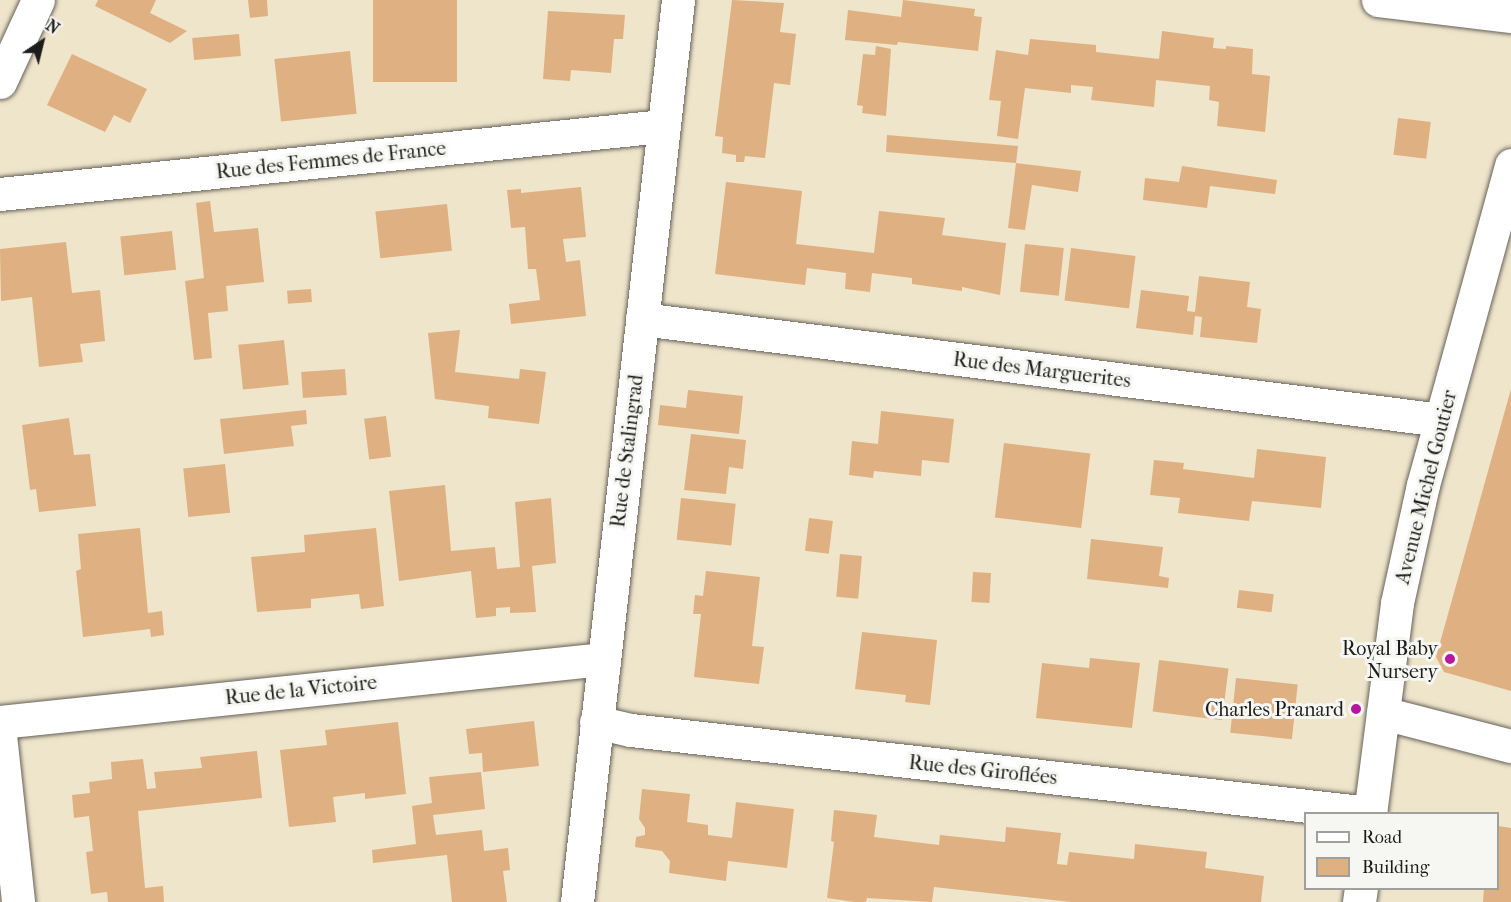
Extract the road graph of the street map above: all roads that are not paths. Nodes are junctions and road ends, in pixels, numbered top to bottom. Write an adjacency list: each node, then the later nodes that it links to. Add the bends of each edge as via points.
1 (39, 0): 5 (street)
2 (678, 0): 6 (street, Rue de Stalingrad)
3 (1378, 0): 4 (street)
4 (1511, 16)
5 (0, 82)
6 (662, 126): 8 (street, Rue des Femmes de France); 9 (street, Rue de Stalingrad)
7 (1511, 165): 10 (street, Avenue Michel Goutier)
8 (0, 194)
9 (642, 319): 10 (street, Rue des Marguerites); 11 (street, Rue de Stalingrad)
10 (1441, 420): 12 (street, Avenue Michel Goutier, via 1397,603)
11 (603, 659): 13 (street, Rue de la Victoire); 14 (street, Rue de Stalingrad)
12 (1383, 713): 16 (street); 18 (street, Avenue Michel Goutier)
13 (0, 722)
14 (596, 722): 17 (street, Rue des Giroflées, via 631,730); 20 (street, Rue de Stalingrad)
15 (0, 735): 19 (street)
16 (1511, 746)
17 (1361, 812)
18 (1370, 812)
19 (18, 902)
20 (577, 902)

